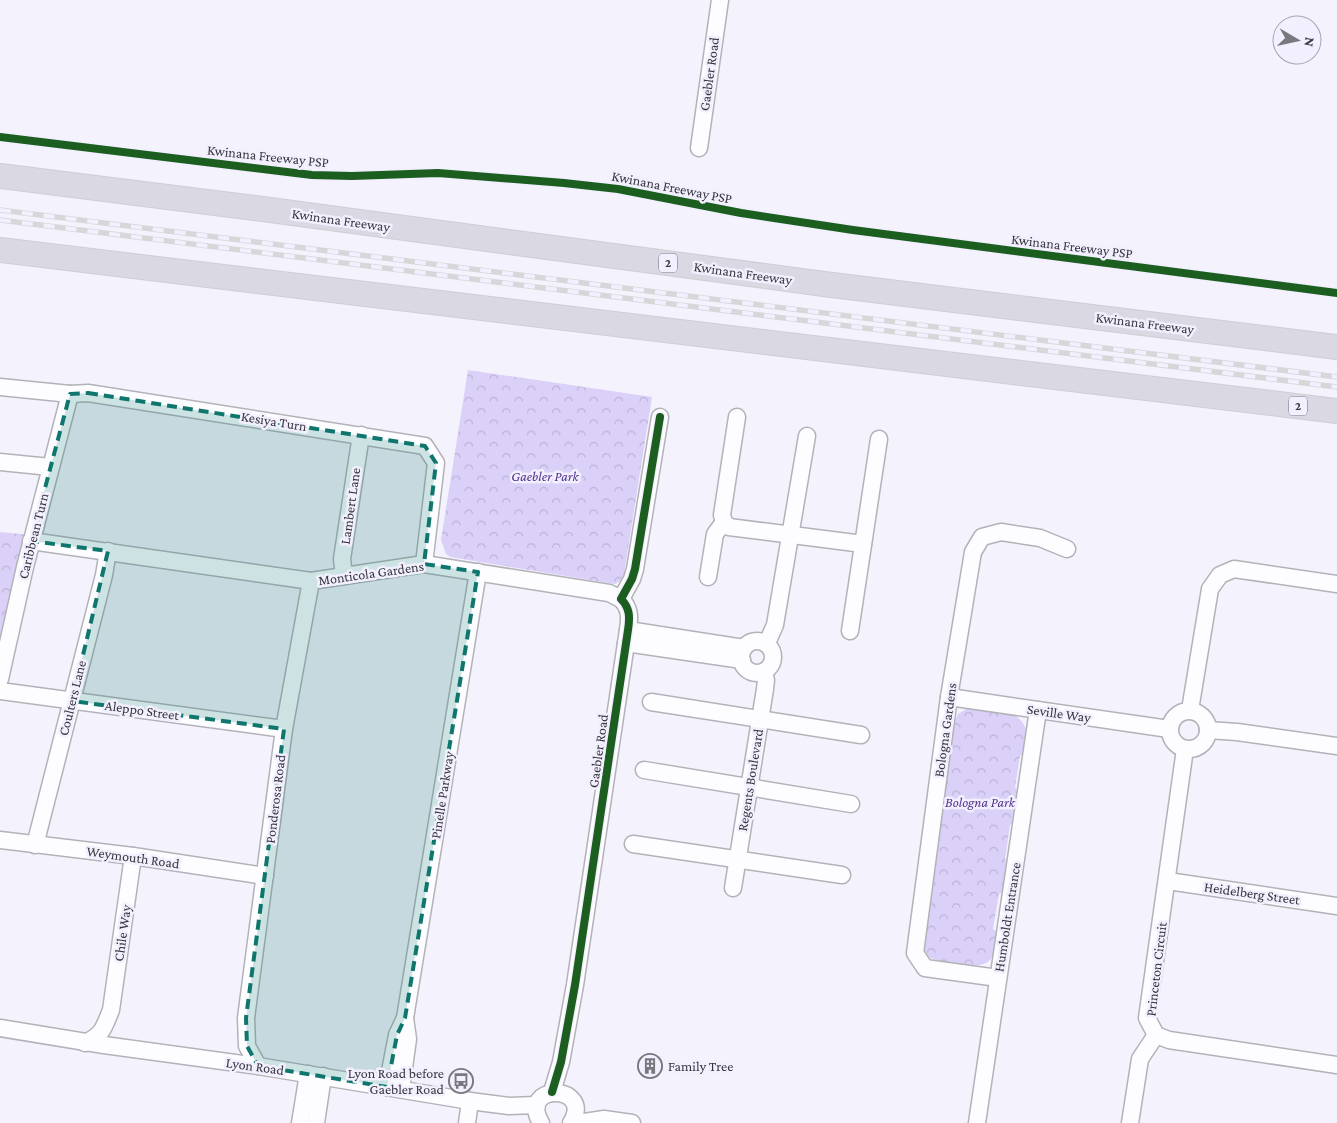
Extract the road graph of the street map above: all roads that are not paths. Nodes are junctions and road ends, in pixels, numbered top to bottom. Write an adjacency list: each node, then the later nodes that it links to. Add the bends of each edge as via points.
1 (720, 0): 2 (street, Gaebler Road)
2 (699, 148)
3 (0, 176): 5 (highway, Kwinana Freeway / 2, via 824,284)
4 (0, 250): 8 (highway, 2)
5 (1337, 347)
6 (0, 387): 7 (street, Kesiya Turn)
7 (70, 394): 11 (street, Kesiya Turn, via 88,393); 15 (street, Caribbean Turn)
8 (1337, 411)
9 (660, 417): 28 (street, via 635,569)
10 (737, 417): 16 (street, via 722,515)
11 (361, 435): 22 (street, Kesiya Turn, via 425,446 436,463); 24 (street, Lambert Lane, via 342,559)
12 (806, 436): 17 (street)
13 (879, 439): 19 (street)
14 (0, 462): 15 (street)
15 (50, 467): 18 (street, Caribbean Turn)
16 (724, 522): 17 (street, via 729,527); 25 (street, via 715,534)
17 (790, 535): 19 (street); 31 (street, via 775,625)
18 (31, 541): 21 (street, Monticola Gardens); 34 (street, Caribbean Turn)
19 (863, 544): 29 (street)
20 (1068, 549): 36 (street, Bologna Gardens, via 1040,538 1001,532 982,537 973,552)
21 (108, 551): 26 (street, Monticola Gardens); 37 (street, Coulters Lane)
22 (424, 564): 23 (street, Monticola Gardens); 24 (street, Monticola Gardens)
23 (478, 572): 28 (street, Monticola Gardens, via 609,593); 73 (street, Pinelle Parkway, via 405,1018 397,1035)
24 (344, 576): 26 (street, Monticola Gardens)
25 (708, 577)
26 (311, 581): 42 (street, Ponderosa Road)
27 (1337, 584): 40 (street, via 1234,569 1220,575 1210,589)
28 (621, 598): 30 (street, Gaebler Road, via 629,614)
29 (850, 631)
30 (627, 637): 32 (street); 69 (street, Gaebler Road)
31 (766, 643): 32 (street, via 754,641); 33 (street, via 772,649 773,657 770,667)
32 (743, 654): 33 (street, via 744,665 750,671)
33 (763, 672): 41 (street, Regents Boulevard, via 766,680)
34 (0, 679)
35 (0, 691): 37 (street, Aleppo Street)
36 (949, 697): 39 (street, Seville Way); 61 (street, Bologna Gardens, via 915,953 925,968)
37 (72, 701): 42 (street, Aleppo Street); 53 (street, Coulters Lane)
38 (650, 702): 41 (street)
39 (1038, 710): 43 (street, Seville Way); 61 (street, Humboldt Entrance)
40 (1190, 710): 43 (street, via 1179,713); 44 (street, via 1198,712 1206,720)
41 (760, 720): 45 (street); 49 (street, Regents Boulevard)
42 (284, 729): 57 (street, Ponderosa Road)
43 (1169, 729): 47 (street, via 1177,746)
44 (1208, 730): 46 (street); 47 (street, via 1205,740 1196,748)
45 (861, 735)
46 (1337, 746)
47 (1185, 749): 58 (street, Princeton Circuit)
48 (644, 770): 49 (street)
49 (749, 787): 50 (street); 55 (street, Regents Boulevard)
50 (851, 804)
51 (0, 840): 53 (street, Weymouth Road)
52 (633, 844): 55 (street)
53 (35, 845): 54 (street, Weymouth Road)
54 (132, 856): 57 (street, Weymouth Road); 62 (street, Chile Way)
55 (737, 859): 56 (street); 59 (street, Regents Boulevard)
56 (842, 875)
57 (265, 876): 63 (street, Ponderosa Road)
58 (1168, 881): 60 (street, Heidelberg Street); 65 (street, Princeton Circuit, via 1147,1018)
59 (733, 888)
60 (1337, 906)
61 (998, 978): 87 (street, Humboldt Entrance)
62 (111, 1010): 66 (street, Chile Way, via 102,1031 96,1038); 67 (street, Chile Way, via 114,1026)
63 (246, 1018): 68 (street, Ponderosa Road, via 235,1046); 71 (street, Ponderosa Road, via 247,1046)
64 (0, 1028): 66 (street, Lyon Road)
65 (1156, 1035): 70 (street, Princeton Circuit, via 1169,1040); 88 (street, via 1140,1059)
66 (85, 1042): 67 (street, Lyon Road)
67 (127, 1049): 68 (street, Lyon Road)
68 (219, 1061): 71 (street, Lyon Road)
69 (561, 1062): 74 (street, Gaebler Road); 76 (street, Gaebler Road)
70 (1337, 1065)
71 (258, 1066): 72 (street, Lyon Road)
72 (316, 1075): 73 (street, Lyon Road); 80 (street); 81 (street)
73 (394, 1088): 75 (street, Lyon Road)
74 (552, 1092): 76 (street, via 558,1092); 77 (street, via 540,1099)
75 (470, 1101): 78 (street, Lyon Road); 82 (street)
76 (571, 1101): 79 (street); 84 (street, via 575,1110)
77 (537, 1105): 78 (street, Lyon Road); 83 (street)
78 (509, 1106): 83 (street, Lyon Road)
79 (604, 1119): 85 (street); 86 (street)
80 (300, 1123)
81 (316, 1123)
82 (467, 1123)
83 (540, 1123)
84 (571, 1123)
85 (578, 1123)
86 (632, 1123)
87 (977, 1123)
88 (1130, 1123)

